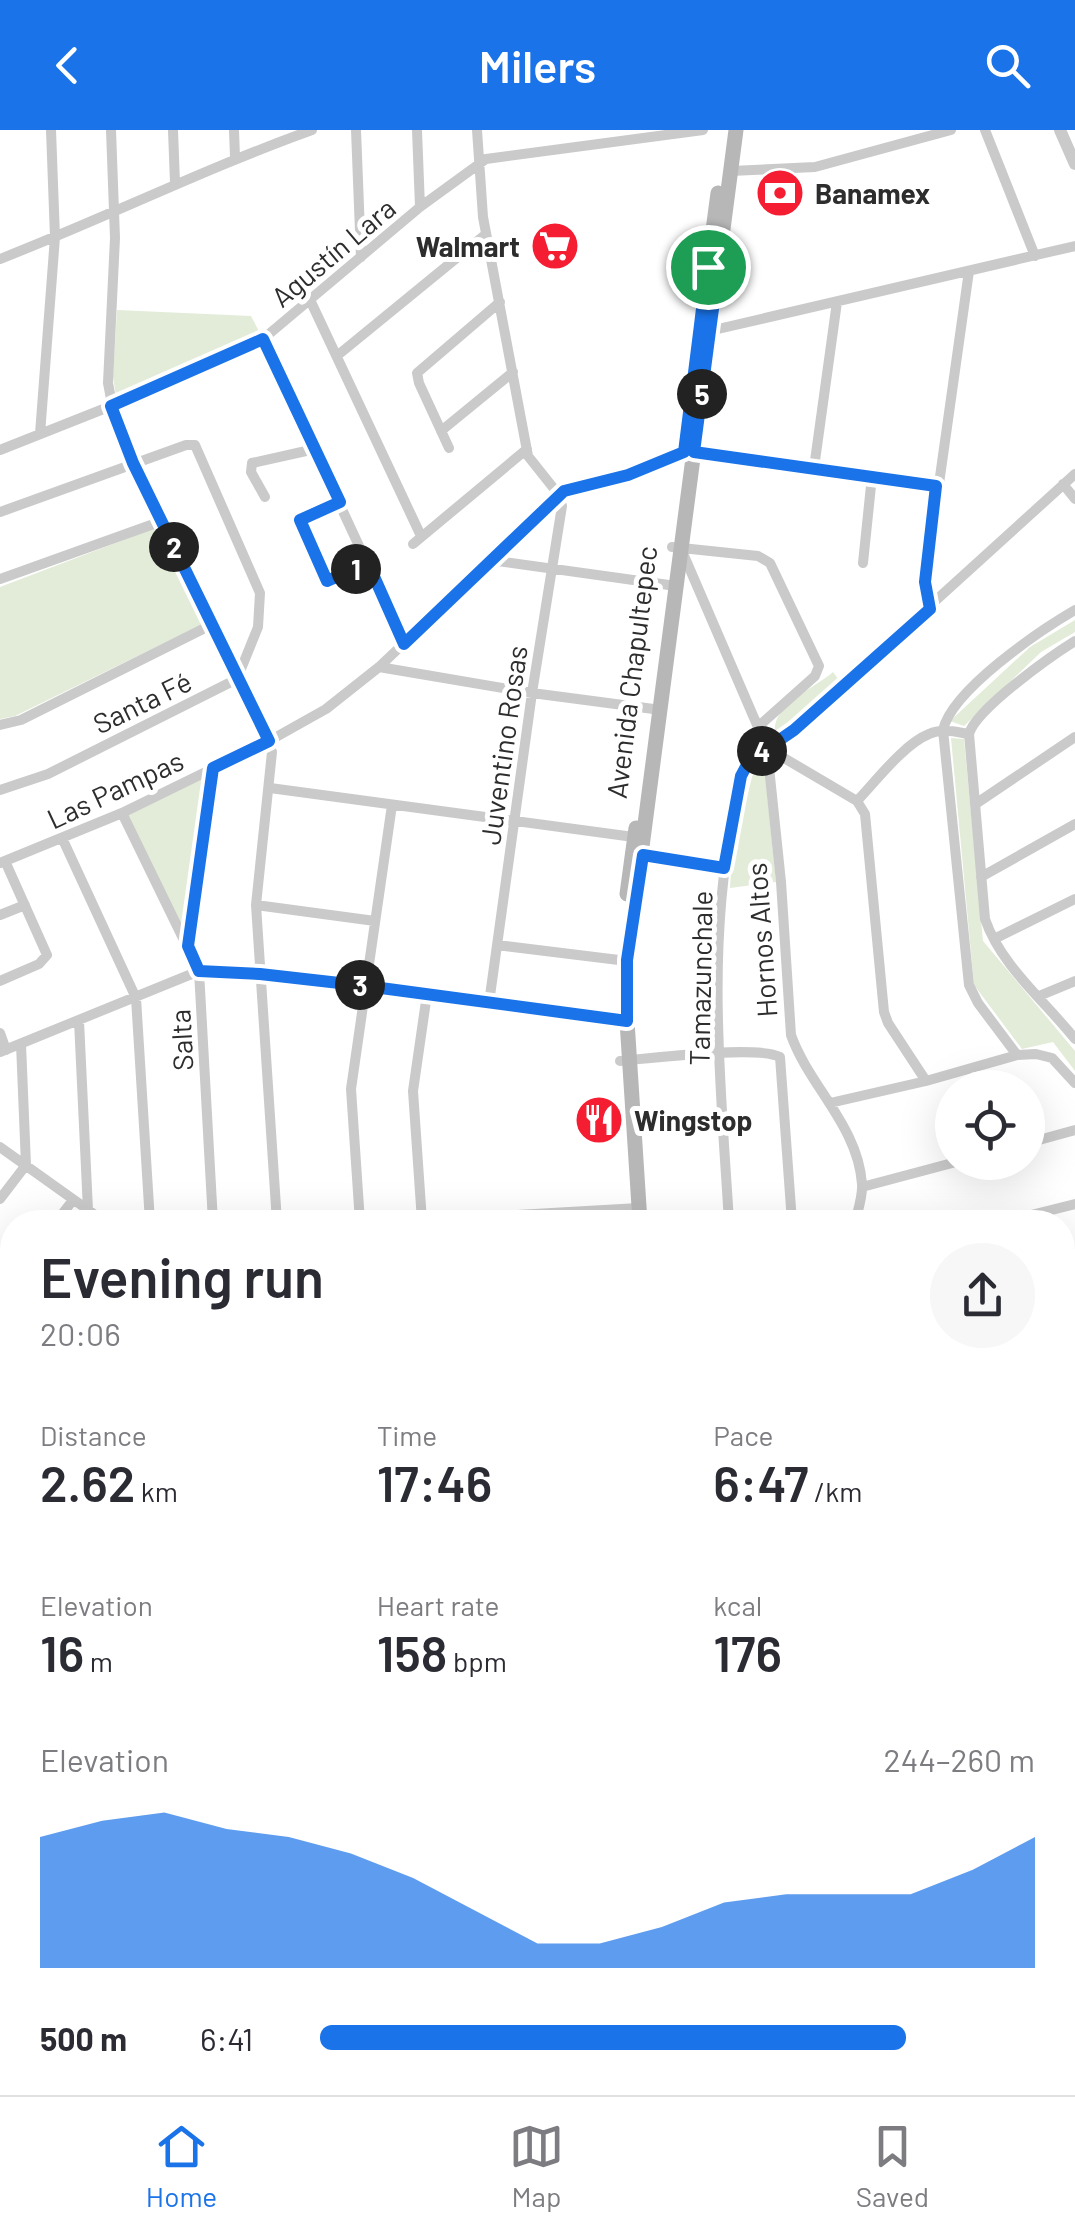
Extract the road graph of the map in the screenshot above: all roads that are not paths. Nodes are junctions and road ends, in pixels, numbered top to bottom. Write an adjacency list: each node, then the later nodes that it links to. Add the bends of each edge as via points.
1 (52, 130): 25 (street)
2 (111, 130): 23 (street)
3 (173, 130): 21 (street)
4 (234, 130): 17 (street)
5 (312, 130): 15 (street)
6 (356, 130): 28 (street)
7 (417, 130): 22 (street)
8 (477, 130): 18 (street)
9 (703, 130): 18 (street, Agustín Lara)
10 (727, 130): 16 (main road, Avenida Chapultepec)
11 (736, 130): 20 (main road)
12 (951, 130): 20 (street, via 815,167)
13 (985, 130): 27 (street)
14 (1060, 130): 19 (street)
15 (294, 133): 17 (street)
16 (724, 152): 20 (main road); 30 (main road, Avenida Chapultepec)
17 (235, 157): 21 (street)
18 (479, 162): 22 (street, Agustín Lara); 24 (street)
19 (1075, 164)
20 (731, 171): 32 (main road)
21 (175, 183): 23 (street)
22 (420, 207): 28 (street, Agustín Lara)
23 (115, 212): 25 (street); 40 (street)
24 (486, 234): 34 (street); 38 (street)
25 (54, 238): 29 (street); 42 (street)
26 (1075, 246): 27 (street)
27 (1035, 256): 31 (street)
28 (361, 257): 33 (street, Agustín Lara)
29 (0, 259)
30 (708, 260): 32 (main road); 36 (main road, Avenida Chapultepec)
31 (968, 271): 35 (street); 53 (street)
32 (715, 294): 36 (main road)
33 (311, 302): 37 (street, Agustín Lara); 38 (street)
34 (500, 302): 39 (street); 41 (street, via 418,373)
35 (837, 302): 36 (street); 49 (street)
36 (704, 332): 47 (main road, Avenida Chapultepec)
37 (263, 339): 40 (street, Agustín Lara); 44 (street)
38 (338, 355): 45 (street, via 417,540)
39 (513, 372): 41 (street); 45 (street)
40 (111, 406): 42 (street, Agustín Lara); 48 (street)
41 (441, 431): 43 (street)
42 (40, 434): 46 (street, Agustín Lara)
43 (449, 448)
44 (315, 449): 55 (street, via 252,464); 57 (street)
45 (527, 449): 54 (street)
46 (0, 450)
47 (690, 452): 49 (street); 54 (street, Las Pampas); 60 (main road, Avenida Chapultepec)
48 (133, 463): 58 (street); 59 (street); 73 (street, via 195,446 260,592 258,626)
49 (814, 468): 51 (street)
50 (1075, 474): 52 (street)
51 (872, 476): 53 (street); 63 (street)
52 (1063, 484): 56 (street); 67 (street)
53 (936, 486): 67 (street, via 925,582)
54 (559, 495): 61 (street, Las Pampas); 64 (street, Juventino Rosas)
55 (265, 498)
56 (1075, 498)
57 (340, 502): 62 (street); 62 (street, via 300,520 327,581)
58 (0, 512)
59 (162, 521): 65 (street); 69 (street)
60 (677, 548): 66 (main road, Avenida Chapultepec); 76 (street, Hornos Altos); 76 (street, via 766,559 817,662 815,676)
61 (490, 560): 64 (street); 71 (street, Las Pampas)
62 (368, 563): 71 (street)
63 (863, 564)
64 (552, 570): 66 (street); 74 (street, Juventino Rosas)
65 (0, 579)
66 (672, 586): 75 (main road, Avenida Chapultepec)
67 (930, 609): 82 (street)
68 (1075, 610): 78 (street, via 966,694)
69 (211, 625): 73 (street); 77 (street)
70 (1075, 641): 79 (street, via 979,716)
71 (404, 644): 72 (street, Las Pampas)
72 (379, 667): 74 (street); 81 (street, Las Pampas, via 326,709)
73 (237, 680): 81 (street); 85 (street, Santa Fé, via 48,774)
74 (532, 693): 75 (street); 90 (street, Juventino Rosas)
75 (656, 709): 93 (main road, Avenida Chapultepec)
76 (760, 724): 82 (street, Hornos Altos)
77 (0, 725)
78 (943, 730): 79 (street); 86 (street, via 912,745); 122 (street, via 969,985)
79 (969, 734): 87 (street)
80 (1075, 738): 87 (street)
81 (269, 741): 83 (street, Las Pampas); 84 (street)
82 (767, 748): 86 (street); 95 (street, Tamazunchale, via 741,776); 126 (street, Hornos Altos, via 791,1034)
83 (213, 768): 89 (street, Las Pampas); 104 (street)
84 (270, 788): 88 (street); 99 (street)
85 (0, 790)
86 (857, 801): 124 (street, via 868,828 884,1012)
87 (977, 803): 96 (street)
88 (392, 805): 90 (street); 101 (street)
89 (122, 813): 92 (street, Las Pampas); 104 (street, Salta)
90 (515, 822): 93 (street); 103 (street, Juventino Rosas)
91 (1075, 824): 96 (street)
92 (63, 840): 94 (street, Las Pampas); 113 (street)
93 (639, 846): 95 (street); 105 (main road, Avenida Chapultepec)
94 (3, 862): 98 (street)
95 (724, 868): 121 (street, Tamazunchale)
96 (982, 877): 102 (street, via 985,919)
97 (1075, 899): 102 (street)
98 (25, 905): 100 (street); 108 (street, via 46,958)
99 (256, 905): 101 (street); 107 (street)
100 (0, 914)
101 (375, 921): 110 (street)
102 (994, 939): 112 (street)
103 (498, 945): 105 (street); 114 (street, Juventino Rosas)
104 (188, 946): 106 (street, Salta)
105 (623, 960): 116 (main road, Avenida Chapultepec)
106 (199, 971): 107 (street); 113 (street); 138 (street, Salta)
107 (260, 974): 110 (street); 139 (street)
108 (0, 981)
109 (1075, 981): 112 (street)
110 (366, 986): 111 (street); 140 (street, via 351,1090)
111 (427, 994): 114 (street); 141 (street, via 412,1092)
112 (1039, 996): 118 (street)
113 (136, 998): 115 (street); 137 (street)
114 (489, 1002): 116 (street)
115 (79, 1021): 119 (street); 136 (street)
116 (623, 1021): 123 (main road, Avenida Chapultepec)
117 (0, 1033): 120 (street)
118 (1075, 1039)
119 (21, 1044): 120 (street); 130 (street)
120 (3, 1051)
121 (719, 1054): 123 (street); 143 (street, Tamazunchale); 144 (street, Hornos Altos, via 780,1057)
122 (1017, 1055): 124 (street); 125 (street, via 1052,1058)
123 (625, 1060): 142 (main road, Avenida Chapultepec)
124 (926, 1082): 126 (street)
125 (1075, 1083)
126 (830, 1104): 132 (street, Hornos Altos, via 856,1151)
127 (1075, 1130): 128 (street)
128 (1045, 1138)
129 (0, 1147): 130 (street)
130 (26, 1165): 133 (street); 134 (street)
131 (935, 1168): 132 (street)
132 (862, 1187): 145 (street, Hornos Altos)
133 (0, 1200)
134 (73, 1200): 135 (street); 136 (street)
135 (65, 1210)
136 (88, 1210)
137 (149, 1210)
138 (212, 1210)
139 (275, 1210)
140 (359, 1210)
141 (421, 1210)
142 (634, 1210)
143 (729, 1210)
144 (791, 1210)
145 (858, 1210)

